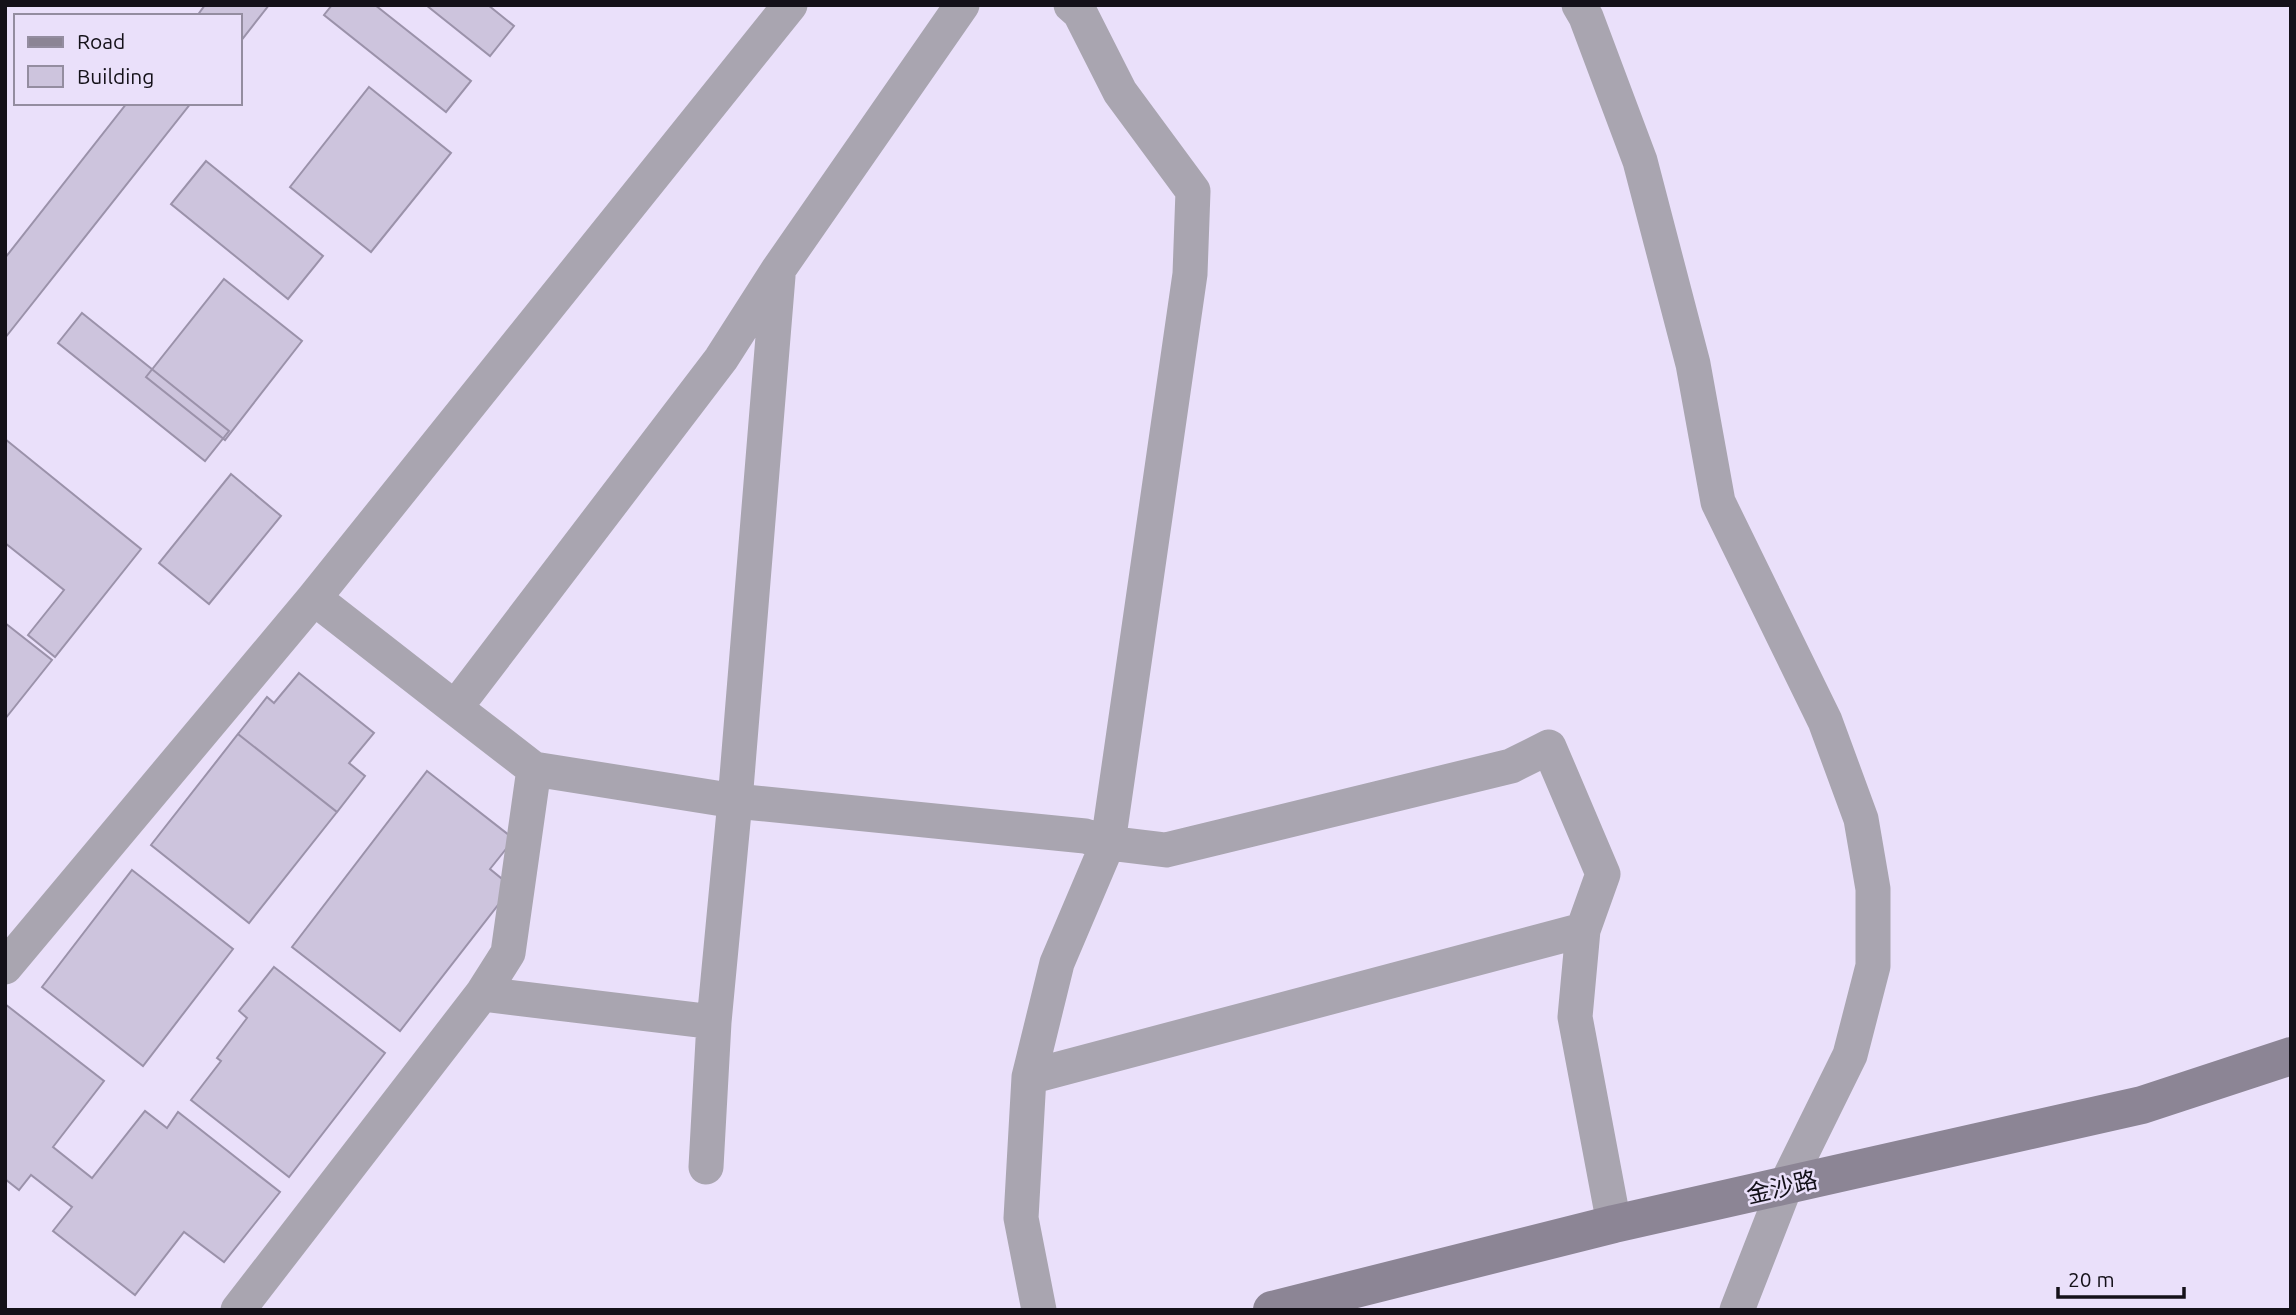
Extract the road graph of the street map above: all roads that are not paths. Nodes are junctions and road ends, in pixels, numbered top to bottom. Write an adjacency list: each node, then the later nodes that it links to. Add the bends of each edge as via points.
1 (790, 5): 6 (street)
2 (962, 5): 5 (street)
3 (1071, 5): 10 (street, via 1080,13 1120,92 1194,191 1190,274)
4 (1579, 5): 18 (street, via 1640,161 1693,363 1718,502 1825,721 1861,818 1873,889 1873,966 1850,1055)
5 (778, 270): 7 (street, via 721,359); 9 (street)
6 (314, 598): 7 (street); 12 (street)
7 (455, 708): 8 (street)
8 (534, 769): 9 (street); 13 (street, via 508,953)
9 (735, 801): 10 (street, via 1085,836); 14 (street)
10 (1108, 843): 11 (street, via 1166,850 1511,766 1549,747 1603,874); 16 (street, via 1057,963)
11 (1583, 930): 16 (street); 19 (street, via 1575,1017)
12 (5, 967)
13 (482, 994): 14 (street); 20 (street)
14 (714, 1023): 17 (street)
15 (2291, 1056): 18 (main road, 金沙路, via 2142,1105)
16 (1029, 1077): 21 (street, via 1021,1218)
17 (706, 1167)
18 (1785, 1187): 19 (main road, 金沙路); 23 (street)
19 (1614, 1224): 22 (main road, 金沙路)
20 (238, 1310)
21 (1039, 1310)
22 (1272, 1310)
23 (1737, 1310)

